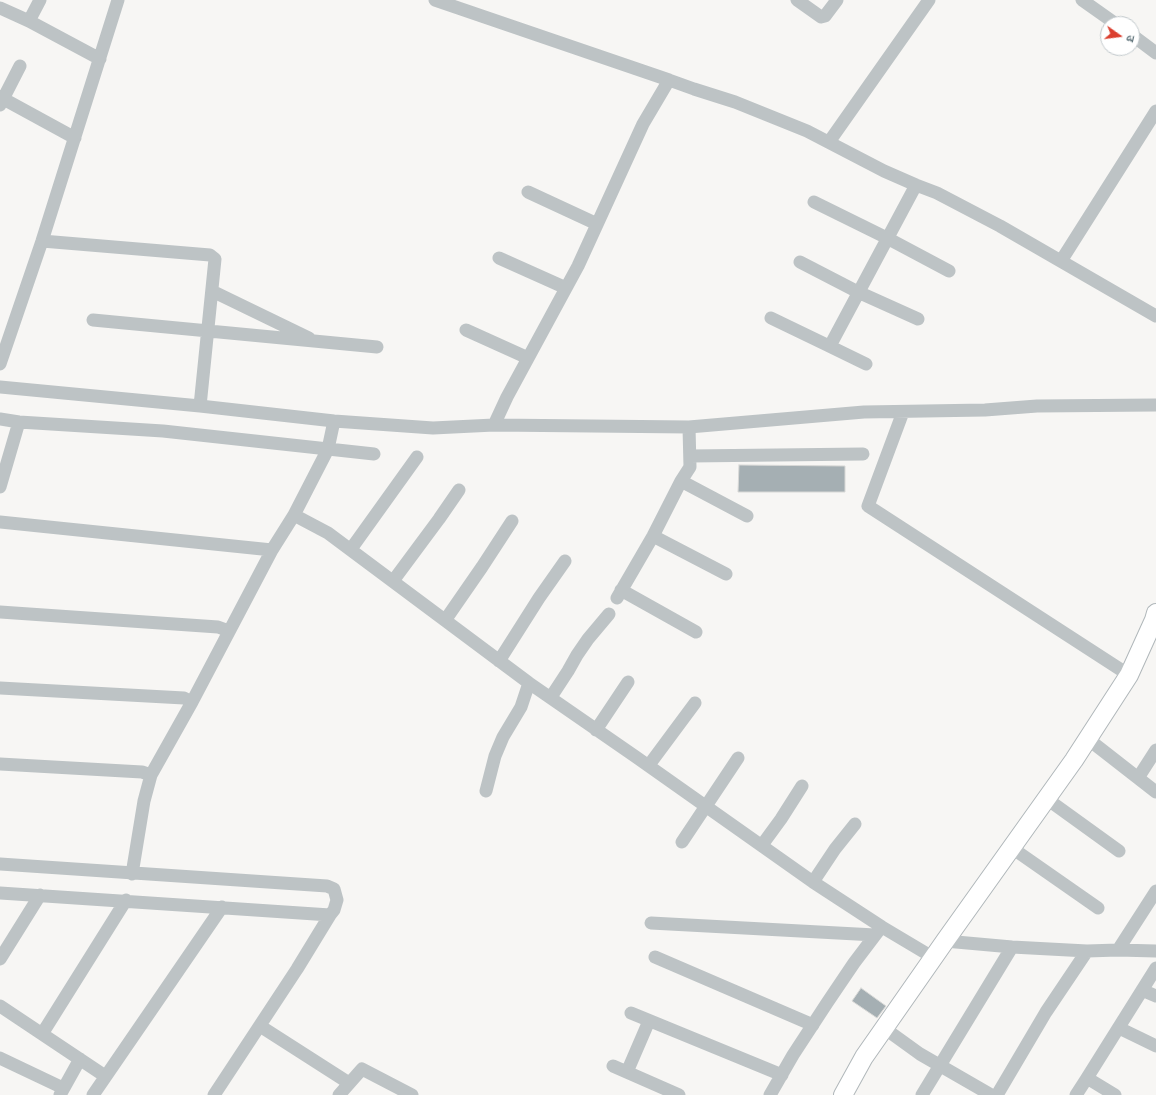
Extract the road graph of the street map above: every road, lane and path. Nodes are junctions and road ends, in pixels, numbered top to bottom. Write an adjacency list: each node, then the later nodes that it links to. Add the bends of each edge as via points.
1 (40, 0): 11 (street)
2 (118, 0): 14 (street)
3 (435, 0): 8 (street)
4 (797, 0): 5 (street, via 821,17 825,16)
5 (837, 0)
6 (929, 0): 20 (street)
7 (1082, 0): 10 (street)
8 (462, 5): 16 (street)
9 (0, 8): 11 (street)
10 (1105, 16)
11 (29, 21): 14 (street)
12 (1140, 42): 13 (street)
13 (1156, 53)
14 (100, 59): 19 (street)
15 (20, 66): 17 (street)
16 (669, 80): 20 (street, via 735,102); 24 (street, via 643,124)
17 (1, 100): 19 (street)
18 (1156, 111): 28 (street)
19 (75, 138): 26 (street)
20 (829, 142): 21 (street)
21 (916, 185): 25 (street); 28 (street, via 951,200)
22 (528, 192): 24 (street)
23 (814, 202): 25 (street)
24 (597, 224): 31 (street)
25 (887, 238): 30 (street); 33 (street)
26 (42, 241): 32 (street, via 210,256 215,259); 44 (street)
27 (499, 258): 31 (street)
28 (1061, 261): 34 (street)
29 (800, 262): 33 (street)
30 (949, 271)
31 (566, 288): 43 (street)
32 (212, 291): 39 (street); 40 (street)
33 (858, 292): 36 (street); 41 (street, via 831,344)
34 (1156, 316)
35 (771, 318): 41 (street)
36 (918, 319)
37 (93, 320): 39 (street)
38 (466, 330): 43 (street)
39 (208, 331): 40 (street); 48 (street)
40 (316, 342): 42 (street)
41 (827, 345): 45 (street)
42 (377, 348)
43 (528, 358): 53 (street)
44 (0, 364)
45 (866, 364)
46 (0, 387): 48 (street)
47 (1156, 405): 49 (street, via 1037,406)
48 (200, 406): 51 (street)
49 (903, 412): 54 (street, via 864,412); 80 (street, via 868,506)
50 (0, 420): 52 (street)
51 (334, 421): 53 (street, via 433,428); 55 (street)
52 (19, 422): 55 (street, via 163,431); 61 (street)
53 (494, 425): 54 (street)
54 (689, 426): 58 (street)
55 (328, 449): 56 (street); 63 (street)
56 (374, 454)
57 (863, 454): 58 (street)
58 (690, 456): 60 (street, via 690,467)
59 (417, 457): 68 (street)
60 (681, 482): 64 (street); 67 (street)
61 (0, 487)
62 (459, 490): 72 (street)
63 (294, 515): 68 (street); 69 (street)
64 (747, 516)
65 (512, 521): 76 (street)
66 (0, 522): 69 (street)
67 (653, 536): 71 (street); 78 (street, via 619,594)
68 (351, 549): 72 (street)
69 (272, 550): 77 (street)
70 (565, 561): 79 (street)
71 (726, 574)
72 (393, 581): 76 (street)
73 (0, 612): 77 (street, via 218,627)
74 (1156, 613): 80 (street)
75 (609, 614): 84 (street, via 580,650)
76 (446, 619): 79 (street)
77 (229, 631): 85 (street)
78 (696, 632)
79 (499, 661): 82 (street)
80 (1129, 675): 88 (street)
81 (628, 682): 87 (street)
82 (529, 683): 84 (street); 96 (street, via 521,707 495,756)
83 (0, 688): 85 (street, via 184,698)
84 (551, 697): 87 (street)
85 (192, 702): 93 (street)
86 (695, 704): 92 (street)
87 (596, 730): 92 (street)
88 (1088, 739): 94 (street); 98 (street)
89 (1156, 750): 94 (street)
90 (738, 758): 99 (street)
91 (0, 764): 93 (street, via 142,772)
92 (649, 765): 99 (street)
93 (151, 775): 106 (street)
94 (1138, 778): 97 (street)
95 (802, 786): 102 (street)
96 (486, 791)
97 (1156, 792)
98 (1047, 799): 103 (street); 104 (street)
99 (706, 806): 101 (street); 102 (street)
100 (855, 824): 107 (street)
101 (682, 842)
102 (762, 845): 107 (street)
103 (1012, 848): 113 (street); 117 (street)
104 (1119, 851)
105 (0, 864): 106 (street)
106 (132, 874): 114 (street, via 327,886 334,889 337,900)
107 (813, 882): 116 (street)
108 (1156, 891): 119 (street)
109 (0, 893): 110 (street)
110 (40, 895): 111 (street); 124 (street)
111 (126, 900): 112 (street); 135 (street)
112 (222, 907): 114 (street); 142 (street)
113 (1098, 908)
114 (330, 915): 131 (street)
115 (651, 923): 116 (street)
116 (878, 931): 123 (street); 132 (street, via 850,968)
117 (945, 941): 118 (street); 123 (street)
118 (1012, 947): 120 (street); 140 (street)
119 (1118, 950): 120 (street); 121 (street)
120 (1087, 951): 156 (street, via 1046,1012)
121 (1156, 951)
122 (655, 958): 132 (street)
123 (934, 958): 133 (street)
124 (0, 960)
125 (1156, 968): 126 (street)
126 (1142, 990): 127 (street); 134 (street)
127 (1156, 996)
128 (0, 1006): 135 (street)
129 (631, 1013): 130 (street)
130 (649, 1021): 141 (street); 143 (street)
131 (260, 1026): 145 (street); 148 (street)
132 (813, 1026): 143 (street)
133 (884, 1028): 140 (street); 153 (street)
134 (1119, 1028): 136 (street); 144 (street)
135 (42, 1034): 138 (street)
136 (1156, 1046)
137 (0, 1058): 146 (street)
138 (80, 1059): 142 (street); 146 (street)
139 (613, 1066): 141 (street)
140 (940, 1066): 154 (street); 155 (street)
141 (627, 1072): 151 (street)
142 (105, 1076): 147 (street)
143 (782, 1076): 152 (street)
144 (1087, 1078): 157 (street); 158 (street)
145 (349, 1083): 149 (street); 150 (street, via 362,1069)
146 (62, 1092)
147 (93, 1095)
148 (214, 1095)
149 (339, 1095)
150 (412, 1095)
151 (679, 1095)
152 (770, 1095)
153 (843, 1095)
154 (922, 1095)
155 (991, 1095)
156 (997, 1095)
157 (1076, 1095)
158 (1115, 1095)

